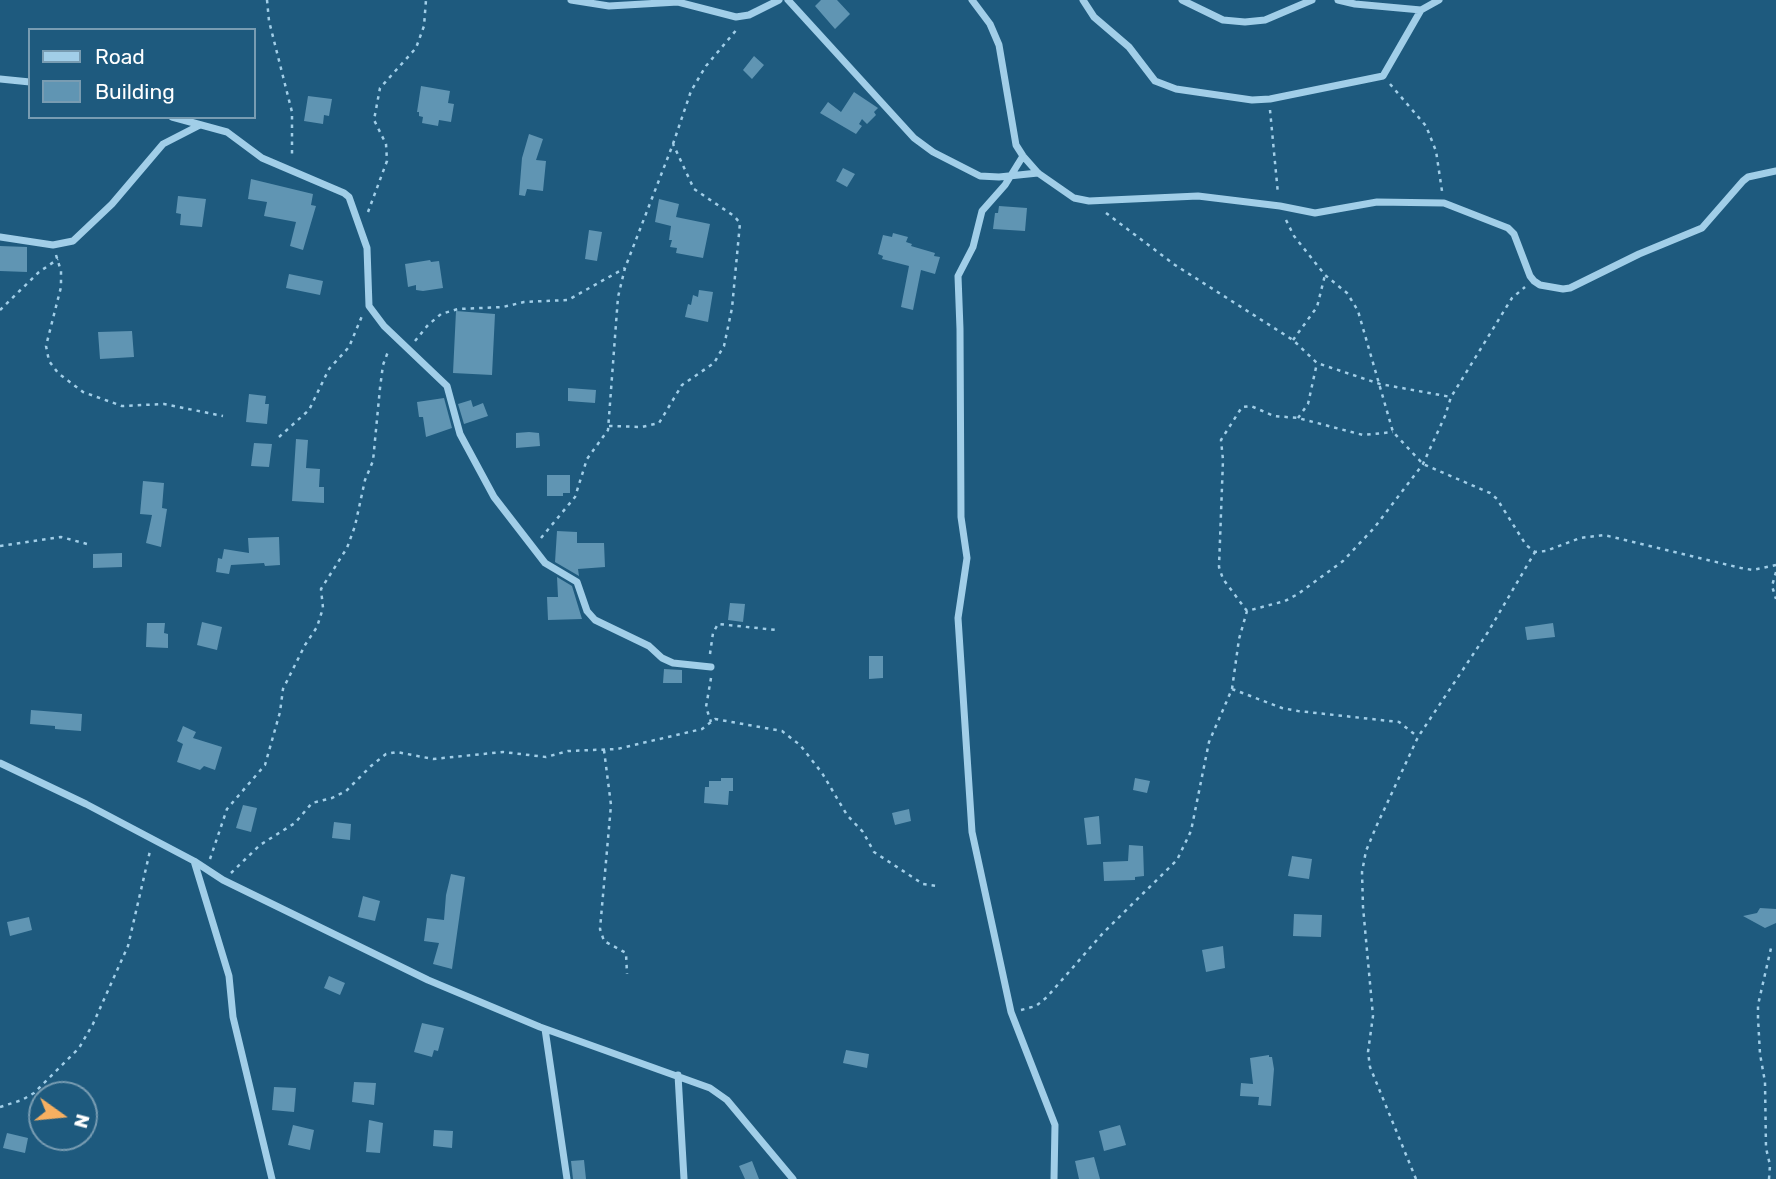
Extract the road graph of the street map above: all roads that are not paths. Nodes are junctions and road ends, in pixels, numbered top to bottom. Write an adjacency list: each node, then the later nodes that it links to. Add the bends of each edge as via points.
1 (571, 0): 2 (street, via 609,6 678,2 736,17)
2 (779, 0)
3 (788, 0): 18 (street, via 914,138 973,173)
4 (972, 0): 15 (street, via 999,45 1013,133)
5 (1083, 0): 10 (street, via 1094,17 1129,47 1155,82 1252,100 1383,76)
6 (1182, 0): 7 (street, via 1223,20 1245,22 1265,20)
7 (1312, 0)
8 (1338, 0): 10 (street)
9 (1439, 0): 10 (street)
10 (1422, 10)
11 (0, 79): 12 (street)
12 (28, 82)
13 (180, 119): 14 (street)
14 (200, 124): 19 (street, via 163,144 73,241 53,245); 20 (street, via 227,132 262,158 349,197 368,260 368,299 373,314 447,386 460,434 486,484 533,548 545,563 577,582 595,620 673,663)
15 (1023, 156): 17 (street); 18 (street)
16 (1776, 172): 17 (street, via 1748,177 1702,228 1570,288 1534,282 1514,233 1444,203 1377,202 1323,213 1198,197 1089,201 1074,198)
17 (1038, 173): 18 (street)
18 (1012, 176): 29 (street, via 982,211 957,284 961,517 967,551 958,618 969,815 1011,1012 1055,1125)
19 (0, 237)
20 (711, 667)
21 (0, 764): 22 (street)
22 (194, 861): 23 (street, via 223,880 428,980); 25 (street, via 229,976 233,1017)
23 (545, 1029): 24 (street); 26 (street)
24 (678, 1075): 27 (street); 28 (street, via 719,1093)
25 (272, 1179)
26 (567, 1179)
27 (684, 1179)
28 (793, 1179)
29 (1054, 1179)

